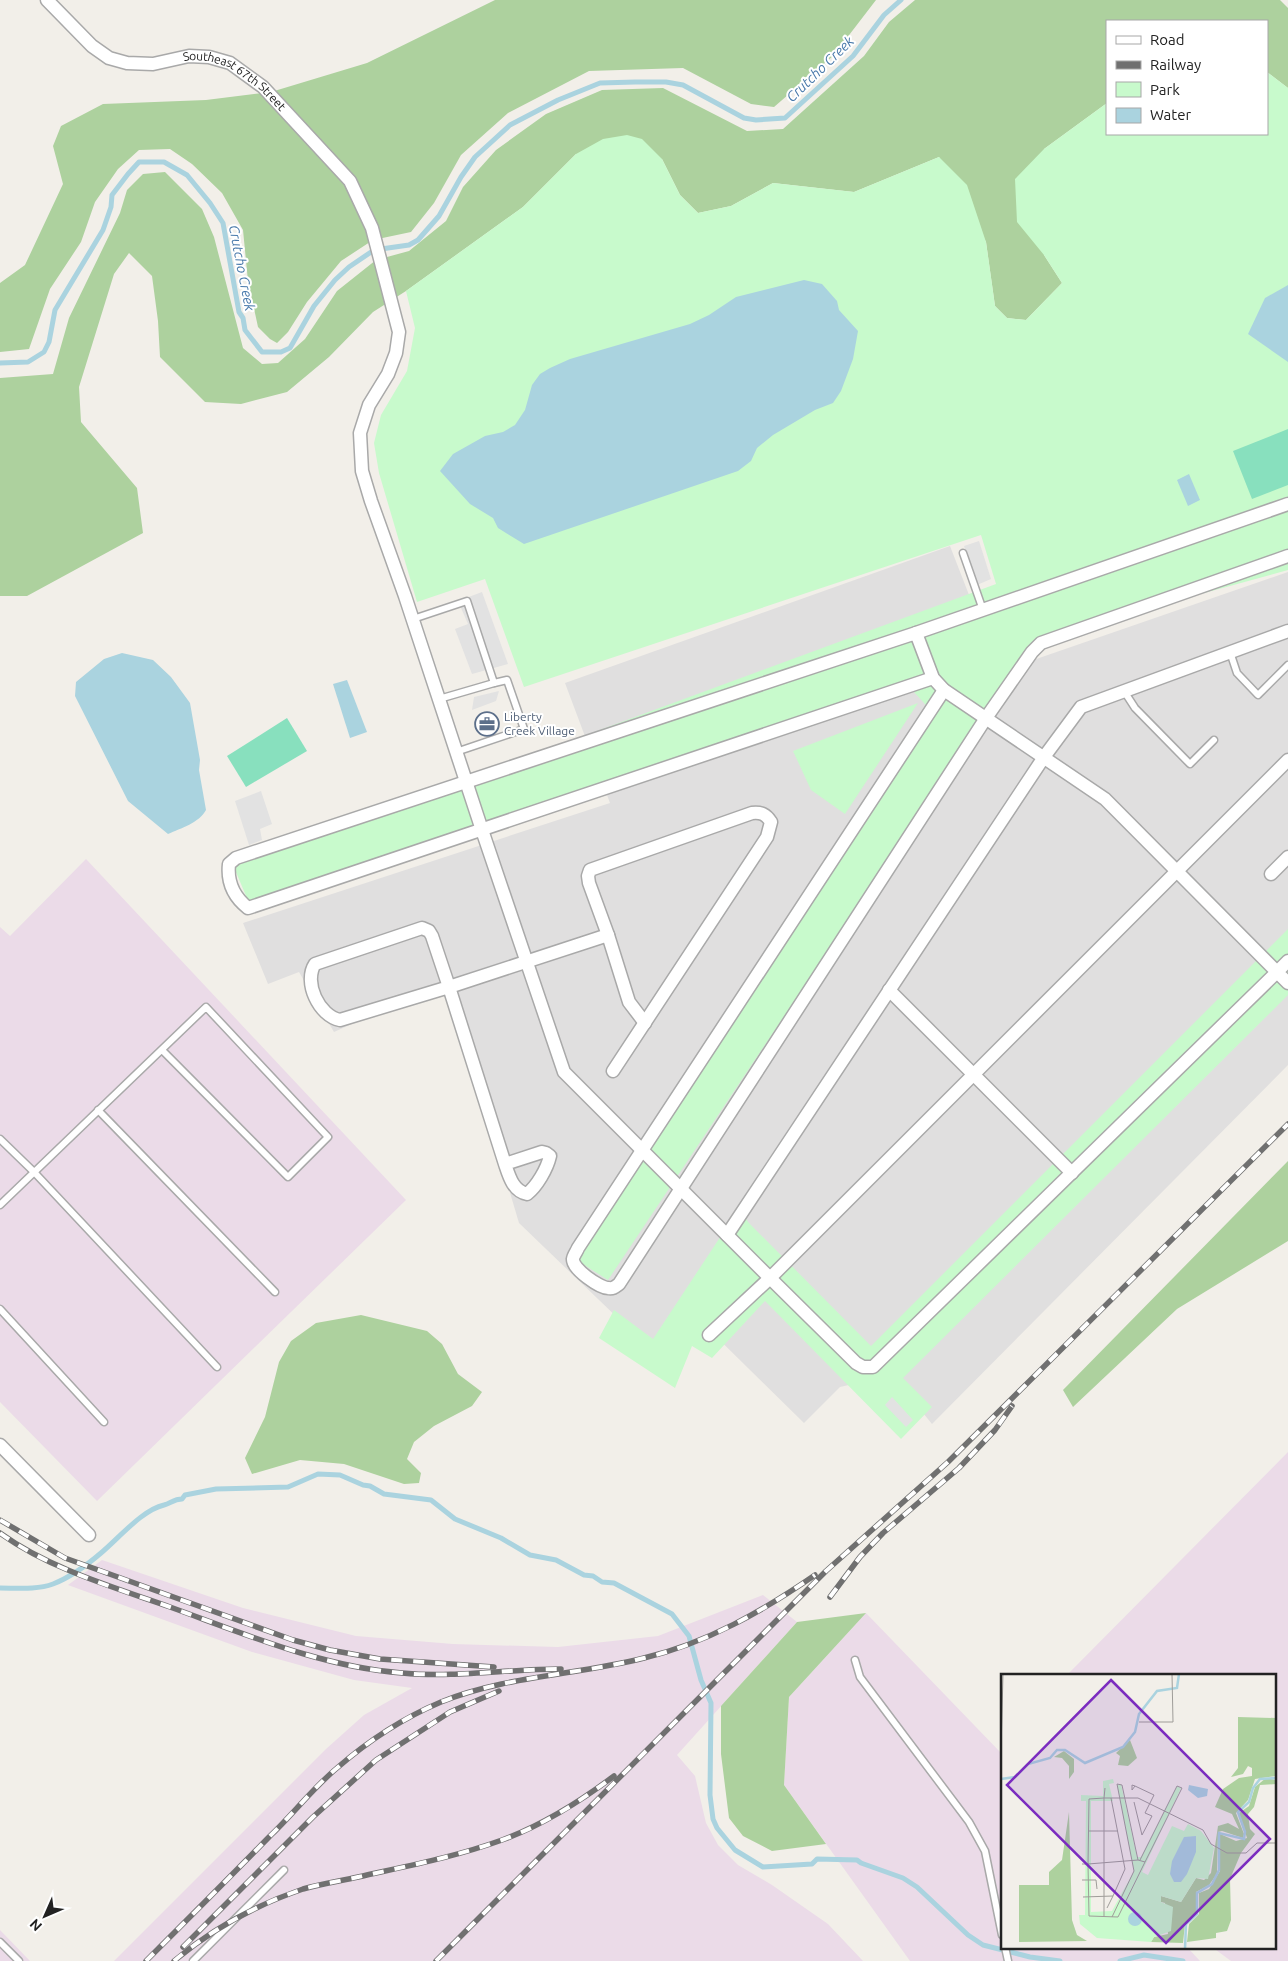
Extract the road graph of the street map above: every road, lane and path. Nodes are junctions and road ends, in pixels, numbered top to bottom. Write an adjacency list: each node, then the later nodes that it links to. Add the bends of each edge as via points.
1 (47, 0): 6 (street, Southeast 67th Street, via 92,46 109,58 127,63 153,64 189,56 230,63 264,87 350,181 372,228 399,332 388,374 369,405 360,433 362,471)
2 (1288, 504): 5 (street)
3 (963, 553): 5 (lane)
4 (1288, 556): 16 (street, via 1040,642)
5 (983, 610): 8 (street)
6 (413, 620): 12 (lane, via 467,601); 15 (street, Southeast 67th Street)
7 (1288, 631): 9 (street)
8 (916, 633): 11 (street); 21 (street)
9 (1230, 652): 10 (lane, via 1237,673 1258,695); 14 (street)
10 (1288, 665)
11 (933, 678): 13 (street); 22 (street)
12 (494, 683): 15 (lane); 18 (lane, via 507,680 524,729)
13 (944, 690): 16 (street); 39 (street)
14 (1124, 691): 17 (lane, via 1135,708 1190,764); 19 (street, via 1081,707)
15 (439, 699): 18 (street, Southeast 67th Street)
16 (986, 718): 19 (street); 43 (street)
17 (1214, 740)
18 (456, 752): 21 (street, Southeast 67th Street)
19 (1044, 757): 24 (street, via 1105,799); 32 (street)
20 (1288, 760): 24 (street)
21 (466, 781): 22 (street, Southeast 67th Street); 22 (street, via 236,858 229,864 231,885 235,895 248,908)
22 (482, 830): 28 (street, Southeast 67th Street)
23 (1288, 857): 25 (street)
24 (1177, 872): 29 (street); 36 (street)
25 (1271, 874)
26 (608, 934): 28 (street); 33 (street, via 629,1002); 33 (street, via 589,882 590,870 752,813 768,816 771,822 767,837)
27 (1288, 961): 29 (street)
28 (527, 962): 31 (street); 39 (street, Southeast 67th Street, via 564,1072)
29 (1277, 972): 30 (street); 42 (street)
30 (1288, 983)
31 (449, 987): 31 (street, via 432,936 422,928 315,964 310,970 323,1012 331,1019 340,1020); 40 (street)
32 (889, 990): 36 (street); 45 (street)
33 (645, 1023): 35 (street)
34 (162, 1050): 34 (lane, via 288,1177 328,1136 206,1007); 37 (lane)
35 (613, 1071)
36 (974, 1074): 42 (street); 46 (street)
37 (98, 1110): 41 (lane); 47 (lane)
38 (0, 1139): 41 (lane)
39 (643, 1152): 43 (street, Southeast 67th Street); 43 (street, via 578,1248 573,1259 574,1267 606,1289 614,1288)
40 (505, 1164)
41 (34, 1172): 44 (lane); 50 (lane)
42 (1072, 1173): 46 (street, Southeast 67th Street, via 873,1367 856,1363)
43 (681, 1190): 45 (street, Southeast 67th Street)
44 (0, 1205)
45 (727, 1235): 46 (street, Southeast 67th Street)
46 (770, 1278): 49 (street)
47 (275, 1292)
48 (0, 1309): 51 (lane)
49 (709, 1335)
50 (217, 1366)
51 (104, 1422)
52 (0, 1445): 53 (street)
53 (89, 1535)
54 (855, 1660): 56 (lane, via 860,1677 969,1822 985,1851)
55 (284, 1870): 60 (lane)
56 (1001, 1930)
57 (0, 1942): 59 (lane)
58 (1005, 1948): 61 (lane)
59 (19, 1961)
60 (193, 1961)
61 (1008, 1961)

